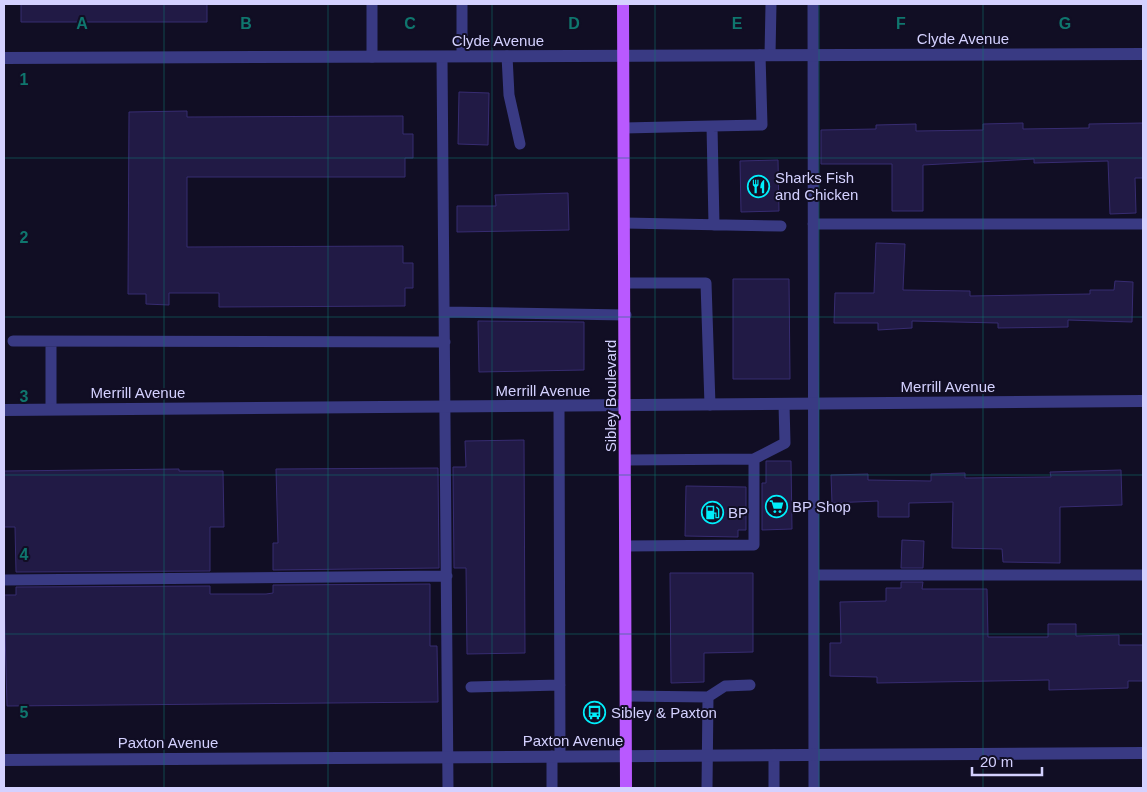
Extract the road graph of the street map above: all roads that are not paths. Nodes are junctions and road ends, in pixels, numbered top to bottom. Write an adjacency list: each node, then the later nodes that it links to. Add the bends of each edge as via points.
1 (372, 4): 12 (lane)
2 (462, 4): 9 (lane)
3 (624, 4): 11 (main road, Sibley Boulevard)
4 (771, 4): 7 (lane)
5 (813, 4): 8 (lane)
6 (1143, 54): 8 (street, Clyde Avenue)
7 (765, 55): 8 (street, Clyde Avenue); 11 (street, Clyde Avenue); 15 (lane, via 762,125)
8 (812, 55): 19 (lane)
9 (462, 56): 10 (street, Clyde Avenue); 13 (street, Clyde Avenue)
10 (507, 56): 11 (street, Clyde Avenue); 17 (lane, via 508,95)
11 (624, 56): 16 (main road, Sibley Boulevard)
12 (372, 57): 13 (street, Clyde Avenue); 14 (street, Clyde Avenue)
13 (442, 57): 24 (lane)
14 (4, 58)
15 (712, 126): 16 (lane); 21 (lane)
16 (624, 128): 18 (main road, Sibley Boulevard)
17 (520, 144)
18 (625, 223): 21 (lane); 23 (main road, Sibley Boulevard)
19 (813, 224): 20 (lane); 31 (lane)
20 (1143, 224)
21 (714, 225): 22 (lane)
22 (782, 226)
23 (626, 283): 25 (main road, Sibley Boulevard); 33 (lane, via 706,283)
24 (445, 312): 25 (lane); 28 (lane)
25 (626, 315): 32 (main road, Sibley Boulevard)
26 (13, 341): 27 (lane)
27 (51, 342): 28 (lane); 36 (lane)
28 (445, 342): 35 (lane)
29 (1143, 401): 31 (street, Merrill Avenue)
30 (784, 404): 31 (street, Merrill Avenue); 33 (street, Merrill Avenue); 38 (lane, via 784,443)
31 (813, 404): 42 (lane)
32 (626, 405): 33 (street, Merrill Avenue); 34 (street, Merrill Avenue); 39 (main road, Sibley Boulevard)
33 (710, 405)
34 (559, 406): 35 (street, Merrill Avenue); 45 (lane)
35 (446, 407): 36 (street, Merrill Avenue); 43 (lane)
36 (51, 409): 37 (street, Merrill Avenue)
37 (4, 410)
38 (754, 458): 39 (lane); 40 (lane, via 754,545)
39 (626, 460): 40 (main road, Sibley Boulevard)
40 (627, 546): 48 (main road, Sibley Boulevard)
41 (1143, 574): 42 (lane)
42 (814, 575): 53 (lane)
43 (447, 576): 44 (lane); 56 (lane)
44 (4, 580)
45 (560, 685): 47 (lane); 54 (lane)
46 (750, 686): 49 (lane, via 725,686)
47 (471, 687)
48 (626, 696): 49 (lane); 55 (main road, Sibley Boulevard)
49 (708, 696): 51 (lane)
50 (1143, 752): 53 (street, Paxton Avenue)
51 (708, 755): 52 (street, Paxton Avenue); 55 (street, Paxton Avenue); 61 (lane)
52 (774, 755): 53 (street, Paxton Avenue); 62 (lane)
53 (814, 755): 63 (lane)
54 (556, 756): 55 (street, Paxton Avenue); 56 (street, Paxton Avenue); 59 (lane)
55 (626, 756): 60 (main road, Sibley Boulevard)
56 (448, 757): 57 (street, Paxton Avenue); 58 (lane)
57 (4, 760)
58 (448, 788)
59 (552, 788)
60 (626, 788)
61 (707, 788)
62 (774, 788)
63 (814, 788)

